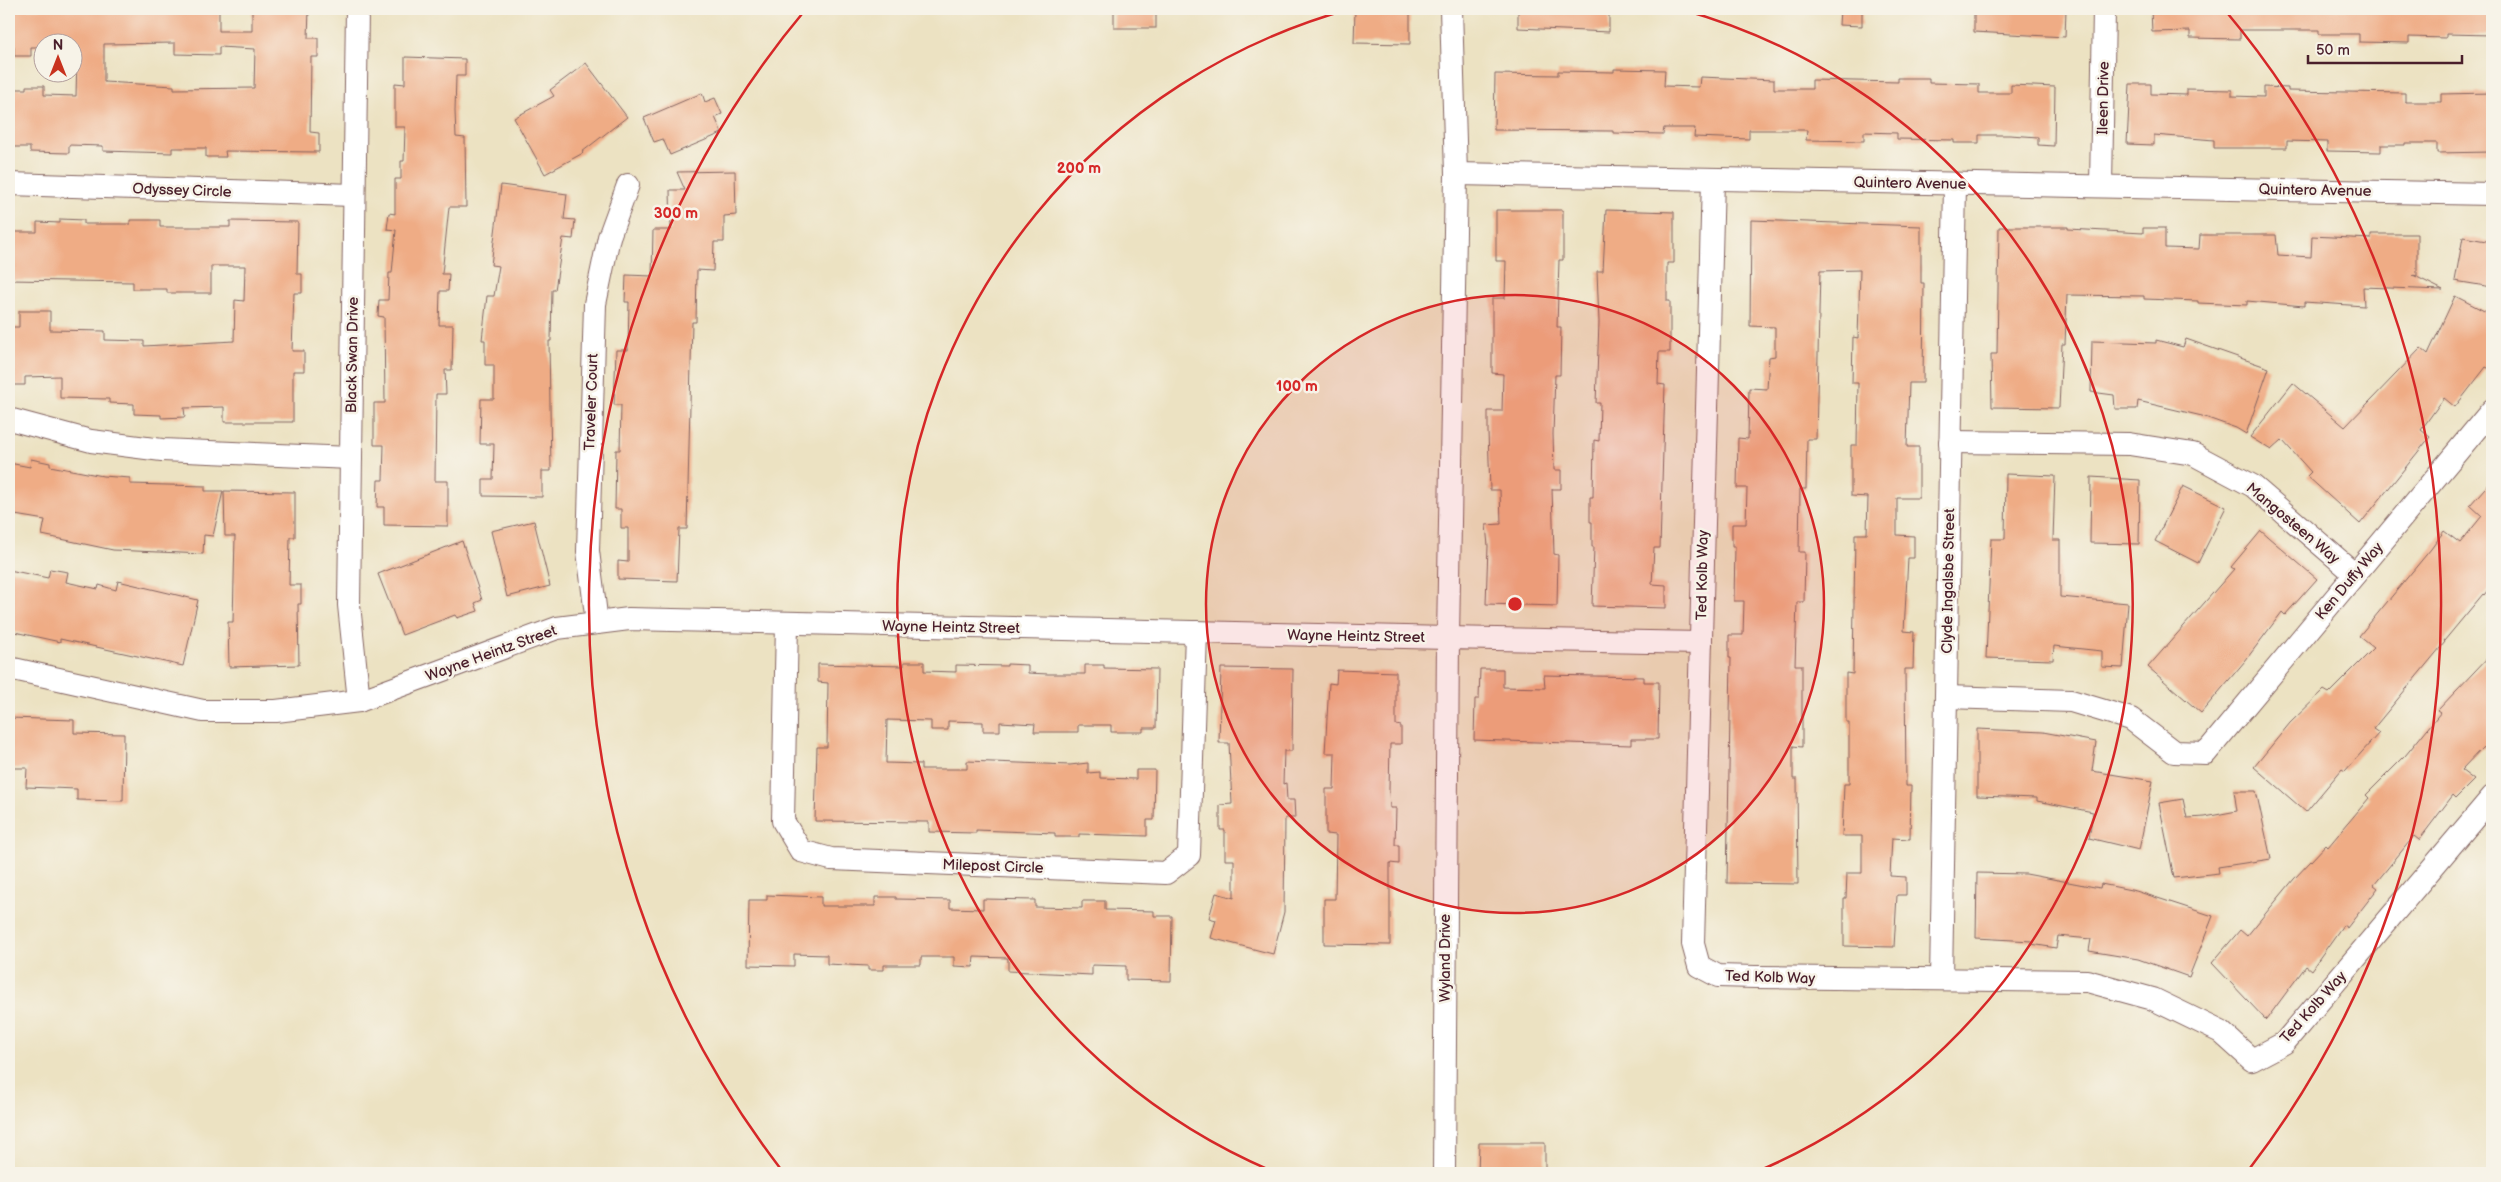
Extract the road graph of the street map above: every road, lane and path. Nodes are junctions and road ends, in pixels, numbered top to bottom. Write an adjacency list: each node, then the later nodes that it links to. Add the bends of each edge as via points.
1 (357, 9): 11 (street, Black Swan Drive)
2 (1452, 9): 4 (street)
3 (2104, 9): 9 (street, Ileen Drive)
4 (1456, 174): 5 (street, Quintero Avenue); 20 (street)
5 (1713, 179): 7 (street, Quintero Avenue); 21 (street, Ted Kolb Way)
6 (9, 184): 11 (street, Odyssey Circle)
7 (1955, 184): 9 (street, Quintero Avenue); 14 (street, Clyde Ingalsbe Street)
8 (628, 185): 17 (street, Traveler Court, via 609,237 595,304 588,551)
9 (2102, 186): 10 (street, Quintero Avenue)
10 (2492, 194)
11 (354, 195): 15 (street, Black Swan Drive)
12 (2492, 410): 16 (street, Ken Duffy Way)
13 (9, 419): 15 (street, via 90,441 162,450)
14 (1950, 442): 16 (street, Mangosteen Way, via 2129,444 2193,454 2253,486); 23 (street, Clyde Ingalsbe Street)
15 (351, 458): 24 (street, Black Swan Drive, via 349,605)
16 (2355, 574): 23 (street, Ken Duffy Way, via 2206,753 2174,752 2131,719 2071,701)
17 (597, 623): 18 (street, Wayne Heintz Street, via 629,619); 24 (street, Wayne Heintz Street, via 557,628)
18 (787, 623): 19 (street, Wayne Heintz Street); 19 (street, Milepost Circle, via 783,821 801,851 831,859 1166,873 1189,855)
19 (1196, 632): 20 (street, Wayne Heintz Street)
20 (1448, 638): 21 (street, Wayne Heintz Street); 27 (street, Wyland Drive)
21 (1701, 643): 26 (street, Ted Kolb Way, via 1693,944 1700,966 1718,976)
22 (9, 668): 24 (street, Wayne Heintz Street, via 203,711 276,711)
23 (1946, 697): 26 (street, Clyde Ingalsbe Street)
24 (359, 701)
25 (2492, 798): 26 (street, Ted Kolb Way, via 2284,1043 2252,1060 2222,1032 2153,999 2087,981)
26 (1941, 979)
27 (1444, 1173)

